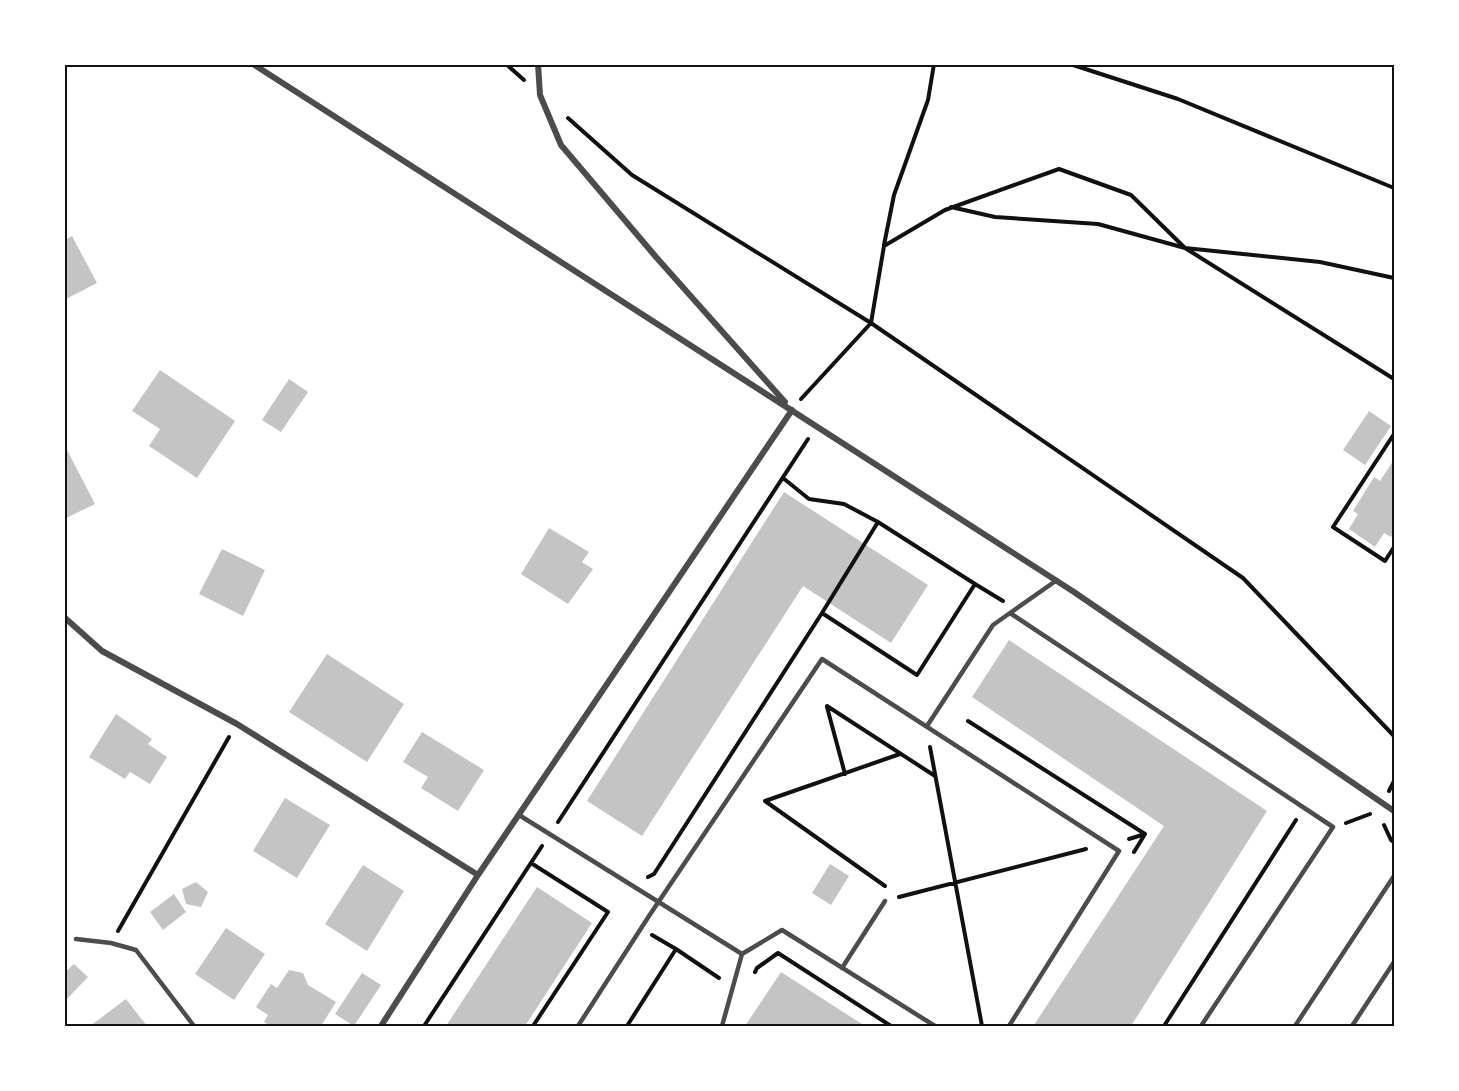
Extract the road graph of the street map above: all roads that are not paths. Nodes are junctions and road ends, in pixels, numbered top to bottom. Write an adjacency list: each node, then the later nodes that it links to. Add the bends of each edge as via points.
1 (253, 64): 3 (street)
2 (538, 64): 3 (street, via 540,95 561,145)
3 (792, 410): 4 (street); 9 (street)
4 (1057, 580): 5 (lane); 8 (street)
5 (1010, 613): 7 (lane, via 993,625); 24 (lane, via 1334,827)
6 (64, 617): 10 (street, via 102,651 237,724)
7 (927, 726): 13 (lane, via 822,658); 23 (lane, via 1119,851)
8 (1395, 812)
9 (519, 816): 10 (street); 13 (lane)
10 (478, 875): 19 (street)
11 (1395, 876): 25 (lane)
12 (885, 901): 17 (lane)
13 (658, 902): 15 (lane); 20 (lane)
14 (76, 939): 18 (lane, via 136,950)
15 (742, 954): 17 (lane, via 782,930); 21 (lane)
16 (1395, 962): 26 (lane)
17 (842, 968): 22 (lane)
18 (194, 1026)
19 (381, 1026)
20 (578, 1026)
21 (722, 1026)
22 (935, 1026)
23 (1009, 1026)
24 (1201, 1026)
25 (1295, 1026)
26 (1352, 1026)

